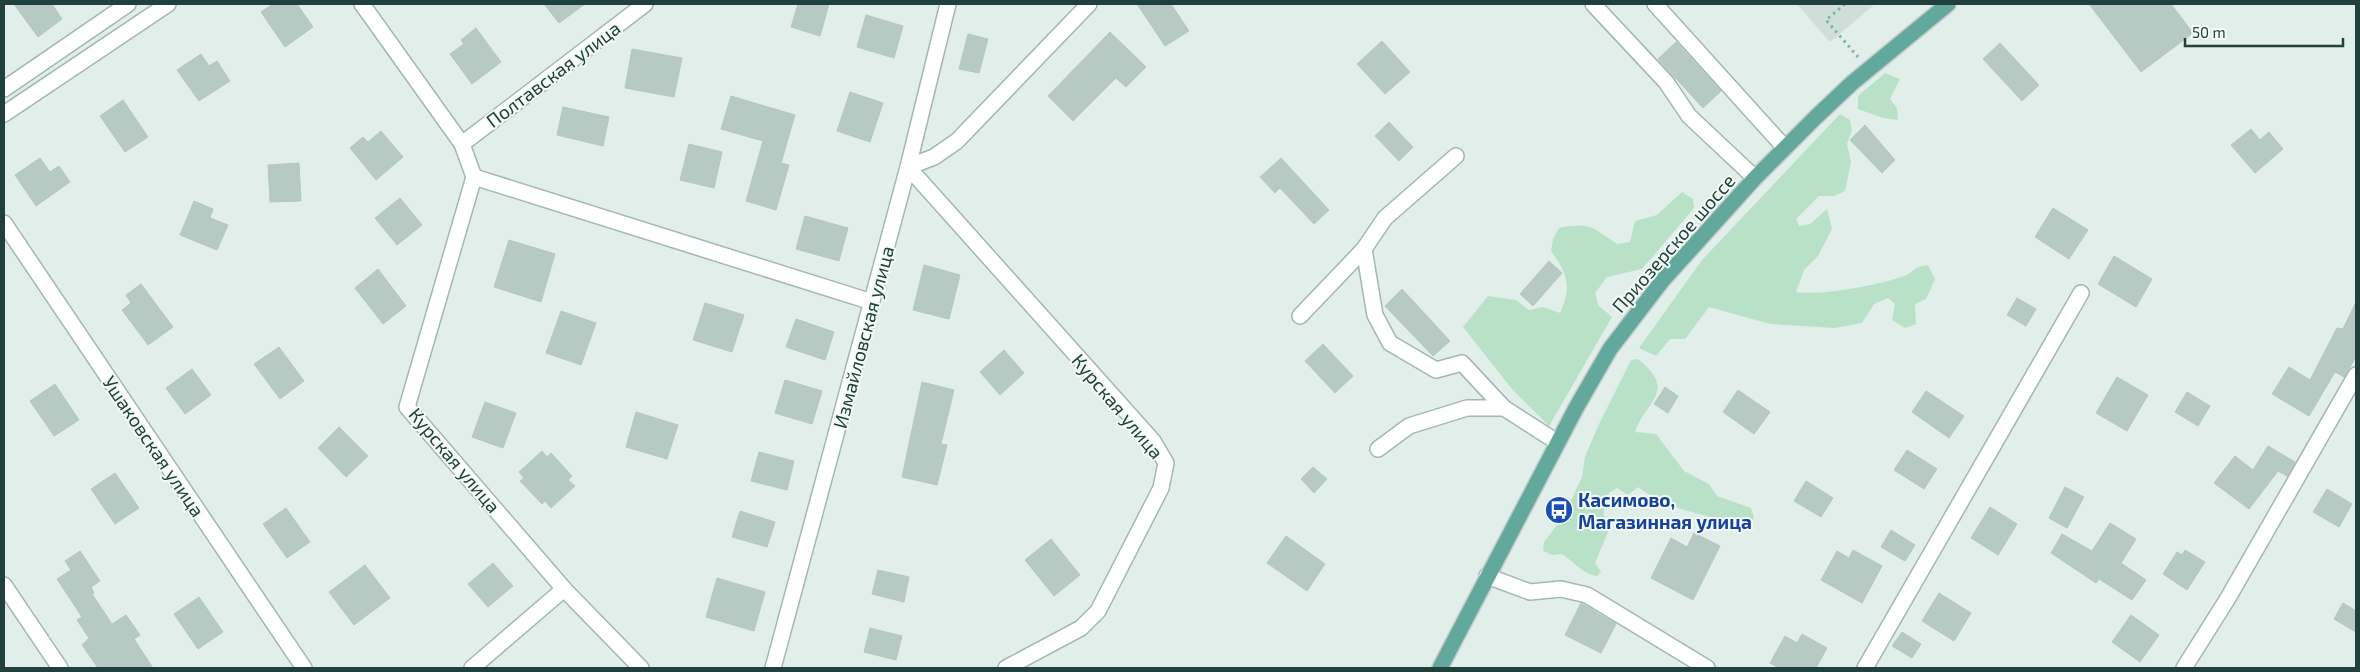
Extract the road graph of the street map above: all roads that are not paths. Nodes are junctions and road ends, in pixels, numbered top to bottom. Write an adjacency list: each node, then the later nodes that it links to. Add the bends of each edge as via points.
1 (128, 4): 10 (street)
2 (168, 4): 11 (street)
3 (362, 4): 12 (street)
4 (645, 4): 12 (street, Полтавская улица)
5 (948, 4): 15 (street, Измайловская улица)
6 (1089, 4): 15 (street, via 957,141 934,157)
7 (1593, 4): 17 (street, via 1666,82 1689,116)
8 (1656, 4): 13 (street)
9 (1948, 4): 13 (main road, Приозерское шоссе, via 1869,69)
10 (4, 88)
11 (4, 114)
12 (462, 144): 16 (street)
13 (1785, 148): 17 (main road, Приозерское шоссе)
14 (1456, 156): 19 (street, via 1385,218)
15 (908, 167): 21 (street, Измайловская улица); 35 (street, Курская улица, via 1153,441 1166,463 1161,488 1098,611 1081,628)
16 (474, 177): 21 (street); 29 (street, Курская улица, via 408,407)
17 (1756, 178): 25 (main road, Приозерское шоссе, via 1662,281 1610,349)
18 (4, 223): 31 (street, Ушаковская улица)
19 (1364, 249): 22 (street); 24 (street, via 1375,315 1390,343 1436,370 1462,363)
20 (2081, 293): 38 (street)
21 (872, 302): 34 (street, Измайловская улица)
22 (1300, 316)
23 (2356, 374): 39 (street, via 2228,598)
24 (1504, 408): 25 (street); 26 (street, via 1467,408 1409,426)
25 (1558, 442): 27 (main road, Приозерское шоссе)
26 (1378, 449)
27 (1487, 576): 36 (main road, Приозерское шоссе); 37 (street, via 1530,592 1561,589 1587,595)
28 (4, 585): 30 (street)
29 (564, 589): 32 (street); 33 (street, Курская улица)
30 (60, 668)
31 (304, 668)
32 (472, 668)
33 (641, 668)
34 (773, 668)
35 (1006, 668)
36 (1440, 668)
37 (1707, 668)
38 (1865, 668)
39 (2184, 668)

